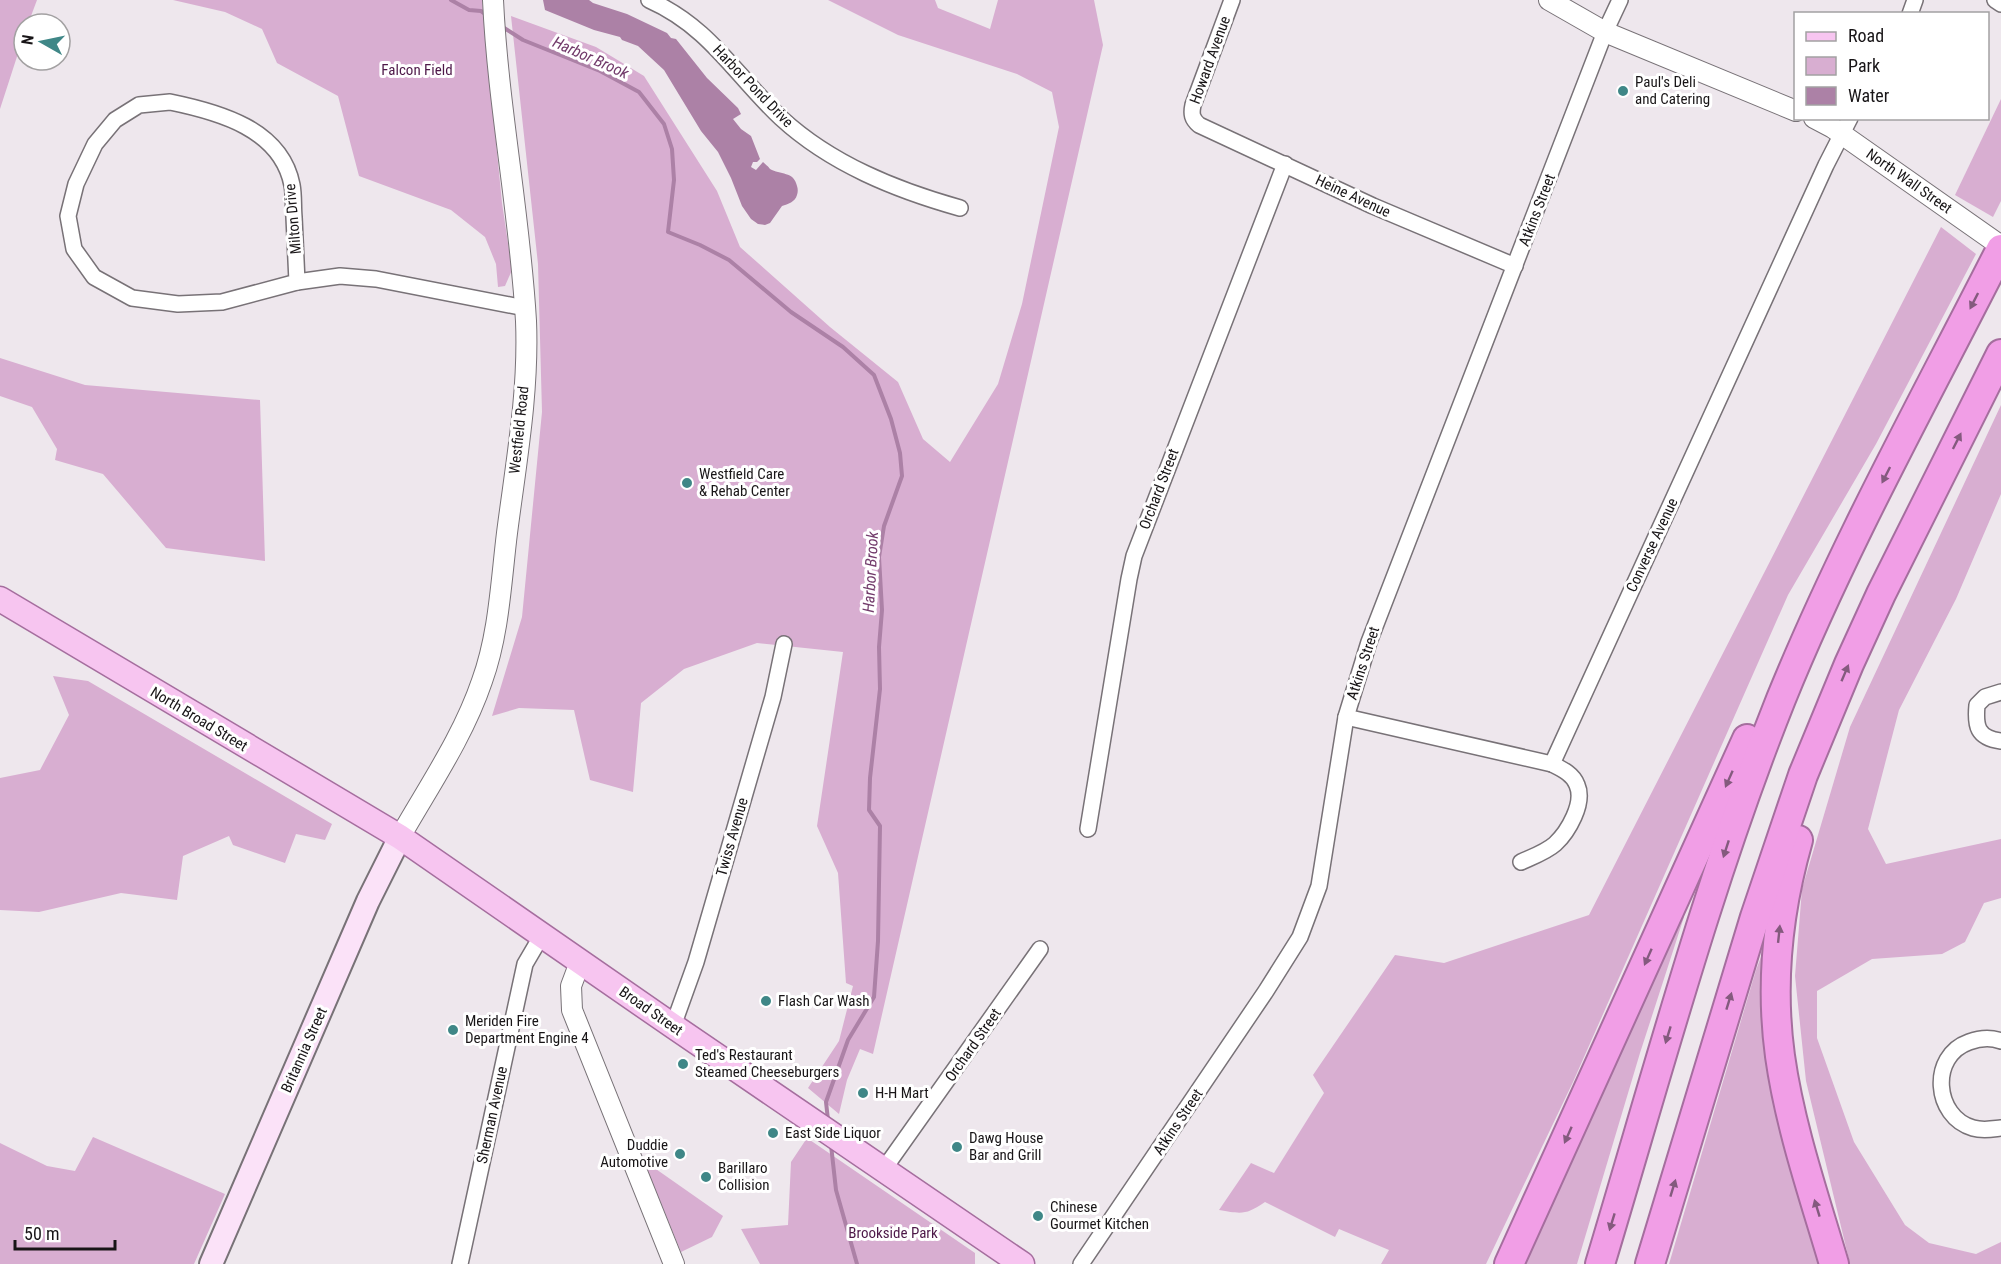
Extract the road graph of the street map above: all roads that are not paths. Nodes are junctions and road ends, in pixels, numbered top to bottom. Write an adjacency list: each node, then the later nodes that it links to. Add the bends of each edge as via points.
1 (649, 0): 14 (street, Harbor Pond Drive, via 697,29 782,119 824,150 896,187)
2 (1232, 0): 10 (street, Howard Avenue, via 1193,105)
3 (1549, 0): 8 (street)
4 (1620, 0): 8 (street, Atkins Street)
5 (1995, 0): 7 (street)
6 (493, 1): 18 (street, Westfield Road)
7 (2001, 4)
8 (1605, 32): 9 (street); 16 (street, Atkins Street)
9 (1794, 110)
10 (1194, 120): 13 (street, Heine Avenue, via 1205,129)
11 (1822, 120): 12 (street, North Wall Street)
12 (1846, 126): 15 (street, North Wall Street); 27 (street, Converse Avenue)
13 (1284, 164): 16 (street, Heine Avenue); 28 (street, Orchard Street, via 1134,556)
14 (960, 208)
15 (2001, 248): 22 (highway, one-way to 22, via 1857,531)
16 (1515, 267): 24 (street, Atkins Street, via 1369,642)
17 (297, 282): 17 (street, Milton Drive, via 222,302 178,304 132,298 94,277 74,249 68,216 76,184 95,144 115,120 139,105 170,102 234,119 261,137 283,159 292,185); 18 (street, Milton Drive, via 340,276 376,279)
18 (525, 308): 29 (street, Westfield Road, via 525,377 498,611 486,669 471,711)
19 (2001, 354): 25 (highway, one-way to 19, via 1889,577)
20 (0, 599): 29 (main road, North Broad Street)
21 (784, 644): 34 (street, Twiss Avenue, via 773,697 696,962)
22 (1799, 657): 43 (highway, one-way to 43, via 1774,683 1761,706); 44 (highway, one-way to 44, via 1756,763 1716,879)
23 (2001, 692): 26 (street, via 1985,697 1977,705 1976,718 1979,731 1990,740)
24 (1346, 717): 27 (street); 42 (street, Atkins Street, via 1326,856 1300,938)
25 (1822, 727): 45 (highway, one-way to 25, via 1766,880); 46 (highway, one-way to 25, via 1785,1086 1776,997 1782,908 1819,773)
26 (2001, 741)
27 (1552, 764): 30 (street, via 1572,776 1578,786 1573,821 1554,846)
28 (1088, 829)
29 (400, 837): 31 (main road, Broad Street); 38 (main road, Britannia Street, via 368,901)
30 (1521, 862)
31 (542, 935): 33 (main road, Broad Street); 39 (street, Sherman Avenue, via 525,964)
32 (1040, 949): 37 (street, Orchard Street)
33 (580, 962): 34 (main road, Broad Street); 40 (street, via 571,986 572,1010)
34 (673, 1026): 37 (main road, Broad Street)
35 (2001, 1041): 36 (street, via 1979,1038 1964,1044 1944,1064 1940,1082 1942,1097 1960,1122 1973,1128)
36 (2001, 1128)
37 (884, 1169): 41 (main road, Broad Street)
38 (212, 1264)
39 (460, 1264)
40 (674, 1264)
41 (1022, 1264)
42 (1081, 1264)
43 (1509, 1264)
44 (1600, 1264)
45 (1650, 1264)
46 (1834, 1264)

